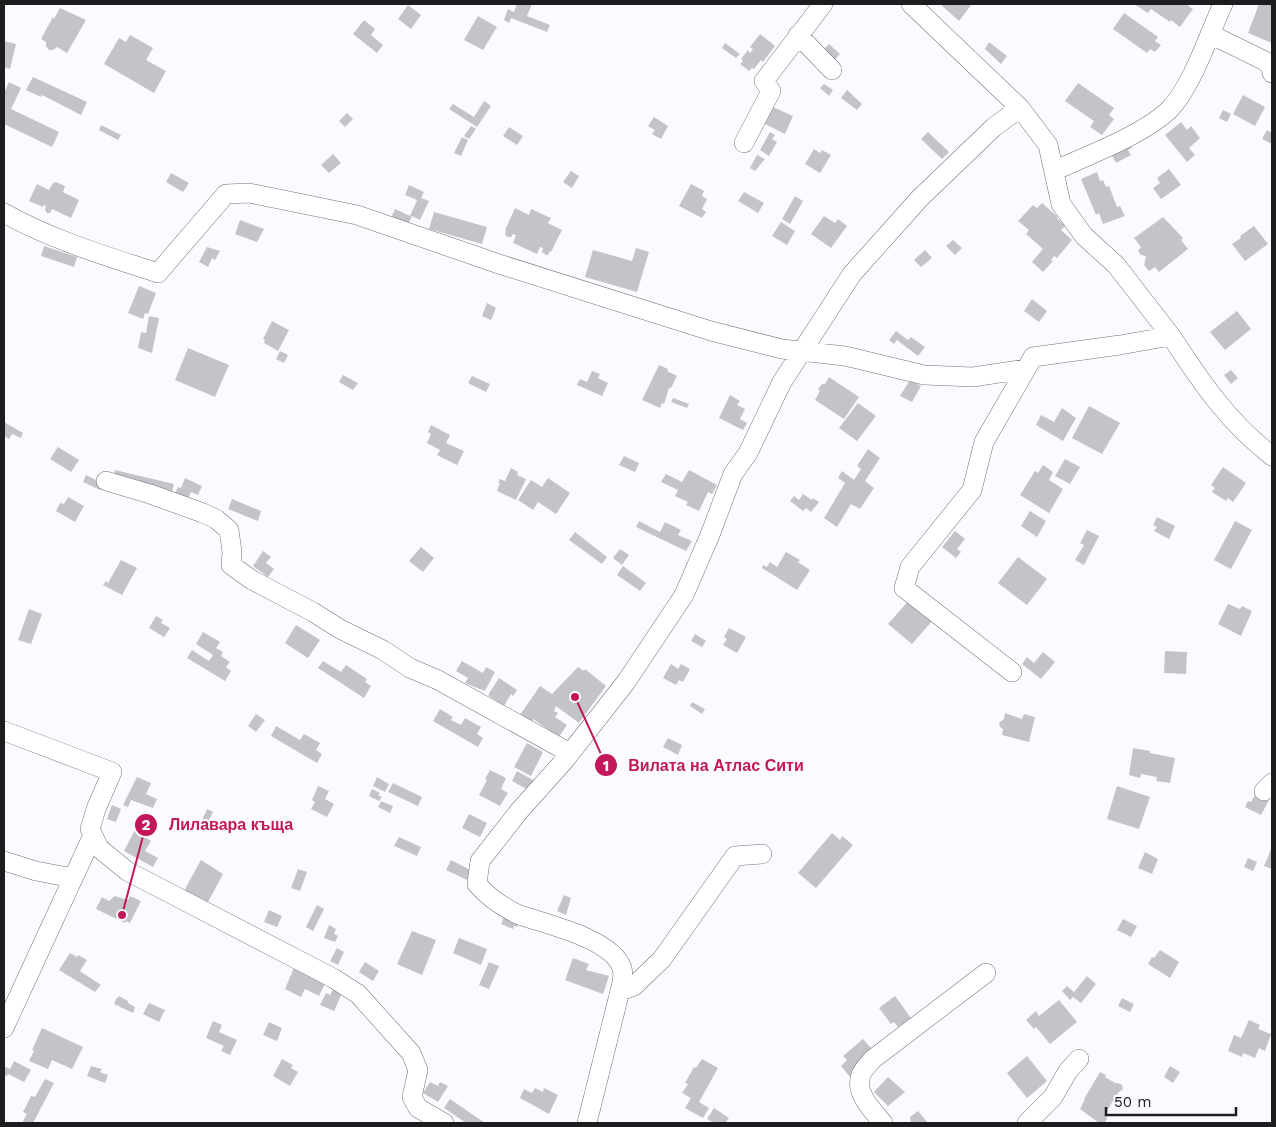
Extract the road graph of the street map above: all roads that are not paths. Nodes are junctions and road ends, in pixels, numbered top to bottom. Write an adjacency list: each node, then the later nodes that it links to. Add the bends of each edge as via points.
1 (823, 4): 5 (street)
2 (911, 4): 8 (street)
3 (1223, 4): 4 (street)
4 (1210, 34): 7 (street, via 1265,61); 10 (street, via 1189,82 1170,109 1143,129)
5 (798, 35): 6 (street); 9 (street, via 764,81 771,91)
6 (832, 70)
7 (1272, 73)
8 (1020, 108): 10 (street, via 1048,145); 13 (street, via 994,127 920,198 852,274)
9 (744, 143)
10 (1054, 171): 12 (street, via 1061,204 1084,236 1116,265)
11 (4, 213): 13 (street, via 91,251 158,273 226,194 249,193 357,214 500,264 711,331)
12 (1171, 336): 14 (street, via 1033,357); 15 (street, via 1203,386 1240,428)
13 (803, 352): 14 (street, via 845,356 924,375 973,377); 19 (street, via 782,382 748,453 733,474 684,595 626,682)
14 (1026, 369): 17 (street, via 984,442 972,490 910,566 904,588)
15 (1272, 456)
16 (106, 481): 19 (street, via 216,518 229,530 231,565 252,580)
17 (1012, 672)
18 (4, 731): 20 (street, via 112,772 96,809 90,829)
19 (570, 753): 25 (street, via 480,861 477,884 486,895 516,913 564,928 607,950 622,968)
20 (93, 834): 23 (street); 28 (street, via 99,848 127,871 358,994 411,1053 418,1070 412,1097 418,1108)
21 (762, 854): 25 (street, via 735,856 662,959 634,986)
22 (4, 861): 23 (street)
23 (73, 878): 26 (street)
24 (986, 973): 30 (street, via 873,1059 861,1075 860,1090)
25 (620, 991): 29 (street)
26 (4, 1028)
27 (1079, 1059): 31 (street, via 1053,1098)
28 (444, 1123)
29 (586, 1123)
30 (883, 1123)
31 (1027, 1123)

